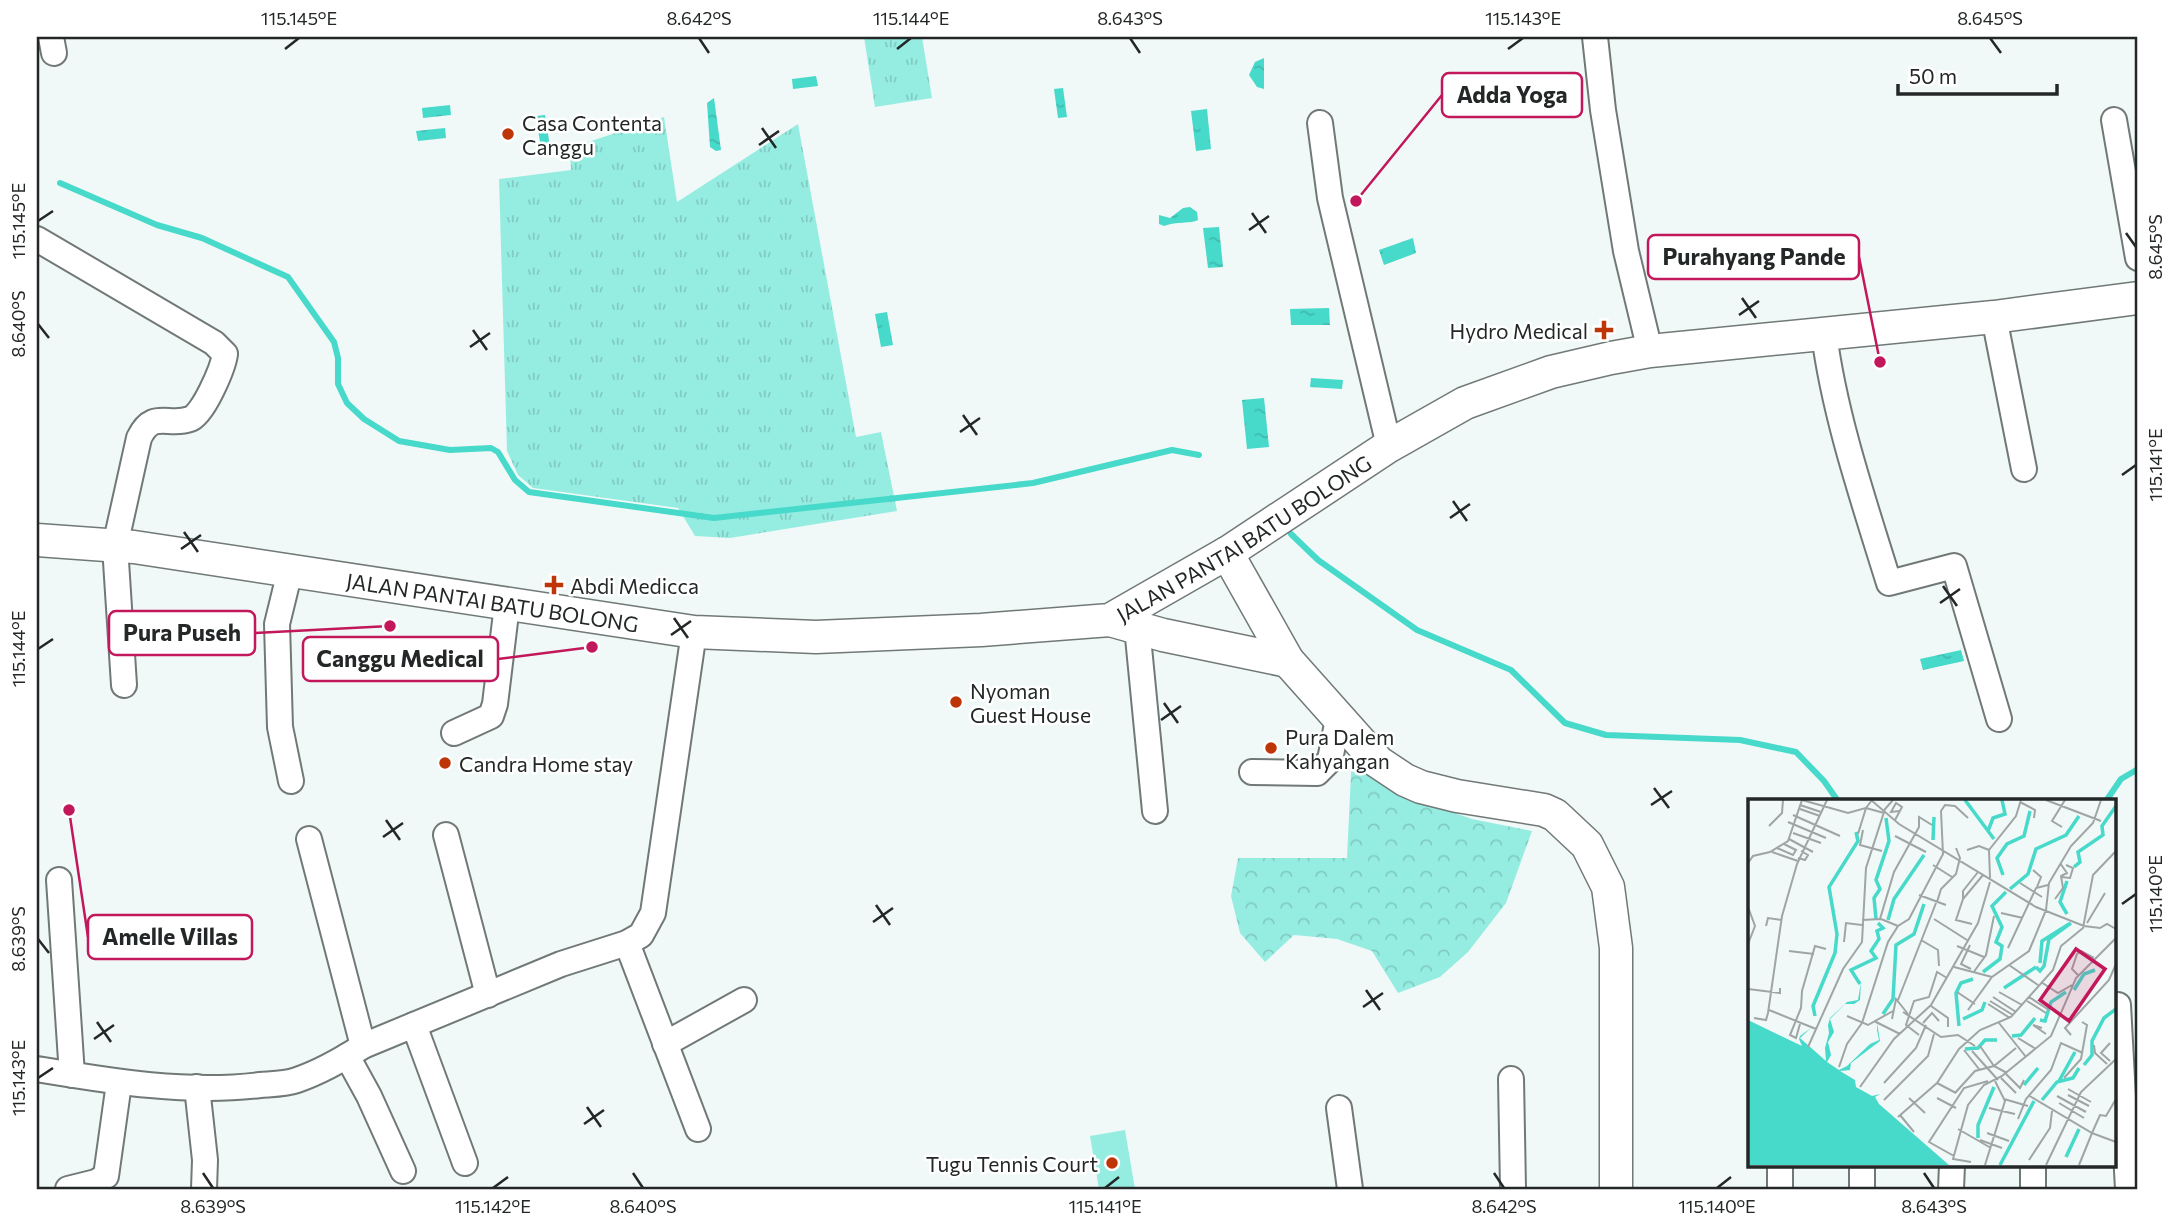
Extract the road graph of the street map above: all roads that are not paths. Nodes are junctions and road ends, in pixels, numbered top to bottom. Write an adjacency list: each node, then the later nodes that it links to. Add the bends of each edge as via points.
1 (1595, 37): 9 (street, via 1626,251)
2 (2114, 120): 5 (street)
3 (1320, 123): 10 (street, via 1330,198)
4 (37, 239): 13 (street, via 214,343 225,354 201,412 188,420 162,419 143,428)
5 (2138, 258)
6 (2138, 301): 7 (street, JALAN PANTAI BATU BOLONG)
7 (1994, 317): 8 (street, JALAN PANTAI BATU BOLONG); 11 (street)
8 (1824, 334): 9 (street, JALAN PANTAI BATU BOLONG); 22 (street, via 1858,479 1889,583 1954,566)
9 (1650, 351): 10 (street, JALAN PANTAI BATU BOLONG, via 1551,372 1465,403)
10 (1389, 446): 14 (street, JALAN PANTAI BATU BOLONG)
11 (2024, 470)
12 (37, 540): 13 (street, JALAN PANTAI BATU BOLONG)
13 (115, 546): 15 (street, JALAN PANTAI BATU BOLONG); 20 (street)
14 (1227, 553): 17 (street, JALAN PANTAI BATU BOLONG); 19 (street)
15 (290, 571): 16 (street, JALAN PANTAI BATU BOLONG); 25 (street, via 277,624 281,727)
16 (507, 605): 18 (street, JALAN PANTAI BATU BOLONG); 23 (street, via 491,716)
17 (1123, 623): 18 (street, JALAN PANTAI BATU BOLONG, via 816,637); 19 (street); 26 (street)
18 (694, 632): 30 (street, via 653,913 640,936)
19 (1288, 660): 21 (street)
20 (124, 685)
21 (1338, 719): 24 (street, via 1330,760 1317,773); 54 (street, via 1378,762 1405,780 1457,796 1555,815 1587,845 1608,887 1616,948)
22 (1998, 719)
23 (454, 733)
24 (1252, 772)
25 (291, 781)
26 (1155, 811)
27 (446, 835): 31 (street)
28 (309, 839): 36 (street)
29 (59, 880): 38 (street)
30 (627, 943): 31 (street); 35 (street)
31 (488, 995): 34 (street)
32 (744, 1000): 35 (street)
33 (2118, 1005): 59 (street)
34 (414, 1025): 36 (street); 44 (street)
35 (665, 1044): 43 (street)
36 (355, 1051): 41 (street, via 295,1081); 49 (street, via 369,1096)
37 (37, 1069): 38 (street)
38 (72, 1075): 40 (street)
39 (1511, 1079): 53 (street)
40 (119, 1083): 41 (street); 50 (street, via 106,1175)
41 (197, 1087): 51 (street)
42 (1339, 1108): 52 (street)
43 (698, 1129)
44 (465, 1163)
45 (1780, 1166): 55 (street)
46 (1861, 1166): 56 (street)
47 (1952, 1166): 57 (street)
48 (2033, 1166): 58 (street)
49 (403, 1171)
50 (68, 1189)
51 (204, 1189)
52 (1350, 1189)
53 (1513, 1189)
54 (1616, 1189)
55 (1780, 1189)
56 (1862, 1189)
57 (1951, 1189)
58 (2033, 1189)
59 (2128, 1189)

